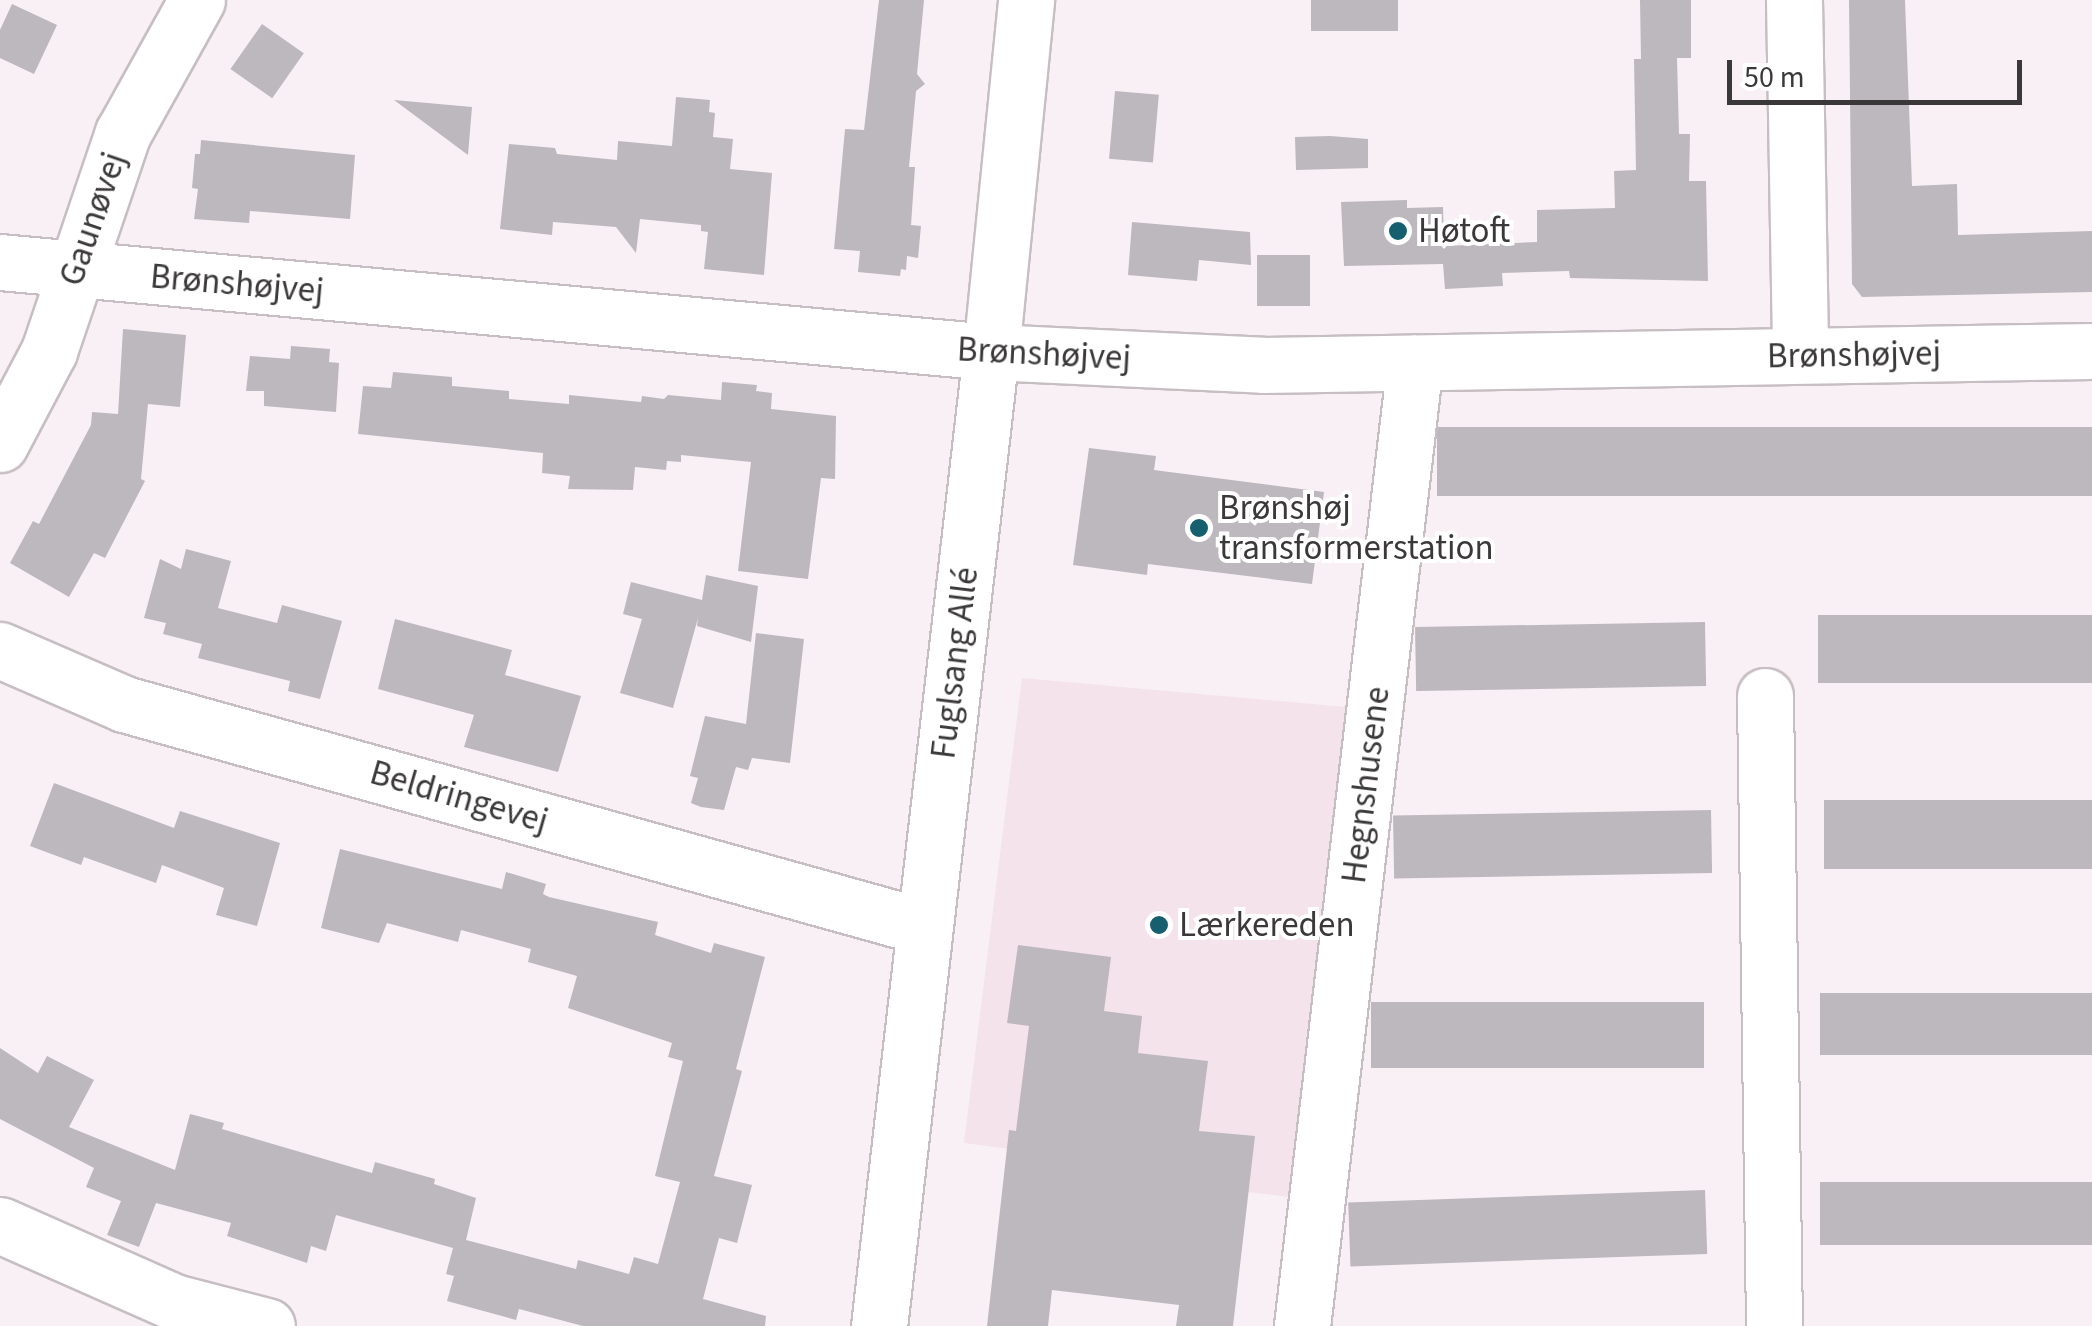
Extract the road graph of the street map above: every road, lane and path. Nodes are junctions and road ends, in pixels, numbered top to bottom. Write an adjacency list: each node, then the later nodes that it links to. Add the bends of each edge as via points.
1 (197, 0): 5 (street, Gaunøvej, via 122,133)
2 (1026, 0): 7 (street, Fuglsang Allé)
3 (1794, 0): 8 (street)
4 (0, 262): 5 (street, Brønshøjvej)
5 (76, 270): 7 (street, Brønshøjvej); 10 (street, Gaunøvej, via 49,351)
6 (2092, 351): 8 (street, Brønshøjvej)
7 (991, 352): 9 (street, Brønshøjvej, via 1263,365); 13 (street, Fuglsang Allé)
8 (1800, 356): 9 (street, Brønshøjvej)
9 (1415, 363): 17 (street, Hegnshusene)
10 (0, 444)
11 (0, 650): 13 (street, Beldringevej, via 124,704)
12 (1765, 696): 18 (street)
13 (924, 927): 16 (street, Fuglsang Allé)
14 (0, 1225): 15 (street, via 174,1302)
15 (267, 1326)
16 (879, 1326)
17 (1302, 1326)
18 (1774, 1326)

